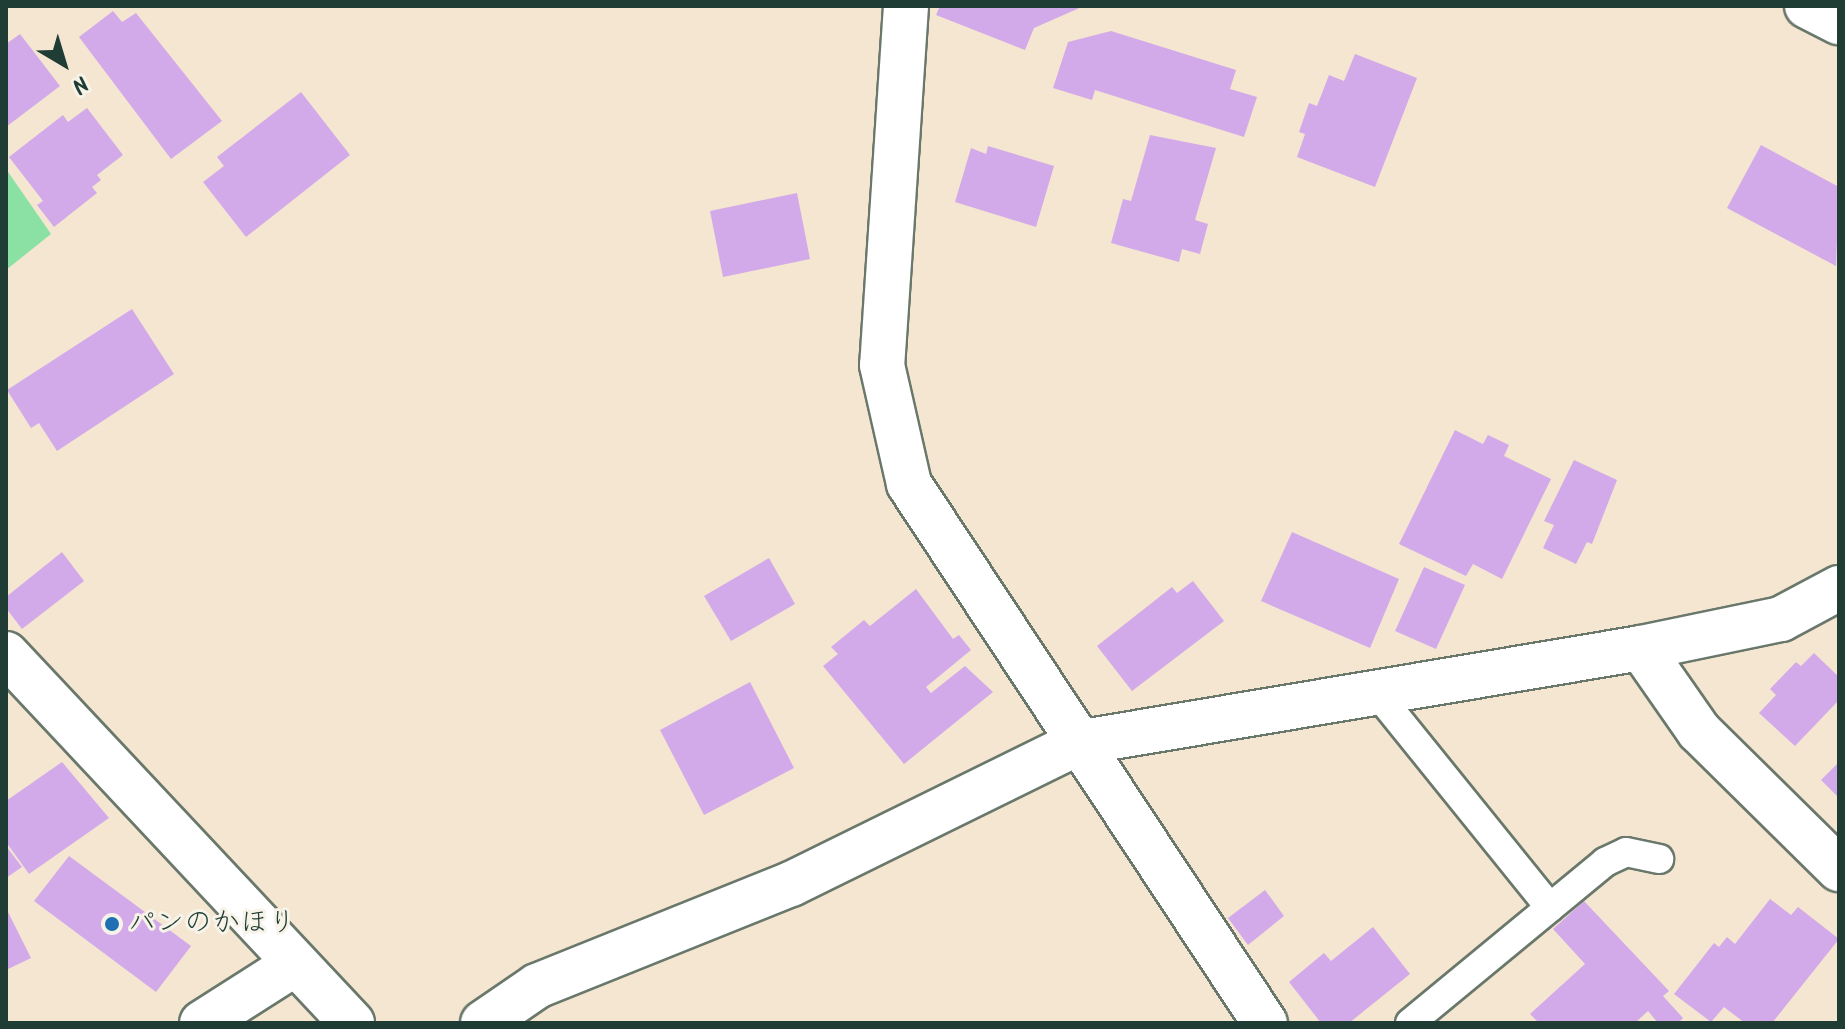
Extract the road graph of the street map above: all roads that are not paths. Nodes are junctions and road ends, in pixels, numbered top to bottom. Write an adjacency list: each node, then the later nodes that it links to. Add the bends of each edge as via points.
1 (906, 6): 8 (street, via 882,365 909,484)
2 (1807, 6): 3 (street)
3 (1839, 22)
4 (1839, 588): 5 (street, via 1781,619)
5 (1641, 648): 7 (street); 10 (street, via 1699,731)
6 (6, 654): 12 (street)
7 (1376, 692): 8 (street); 11 (lane)
8 (1077, 743): 15 (street, via 791,884 537,986); 16 (street)
9 (1659, 859): 11 (lane, via 1626,852)
10 (1839, 869)
11 (1550, 908): 17 (lane)
12 (293, 965): 13 (street); 14 (street)
13 (202, 1023)
14 (352, 1023)
15 (483, 1023)
16 (1265, 1023)
17 (1410, 1023)

